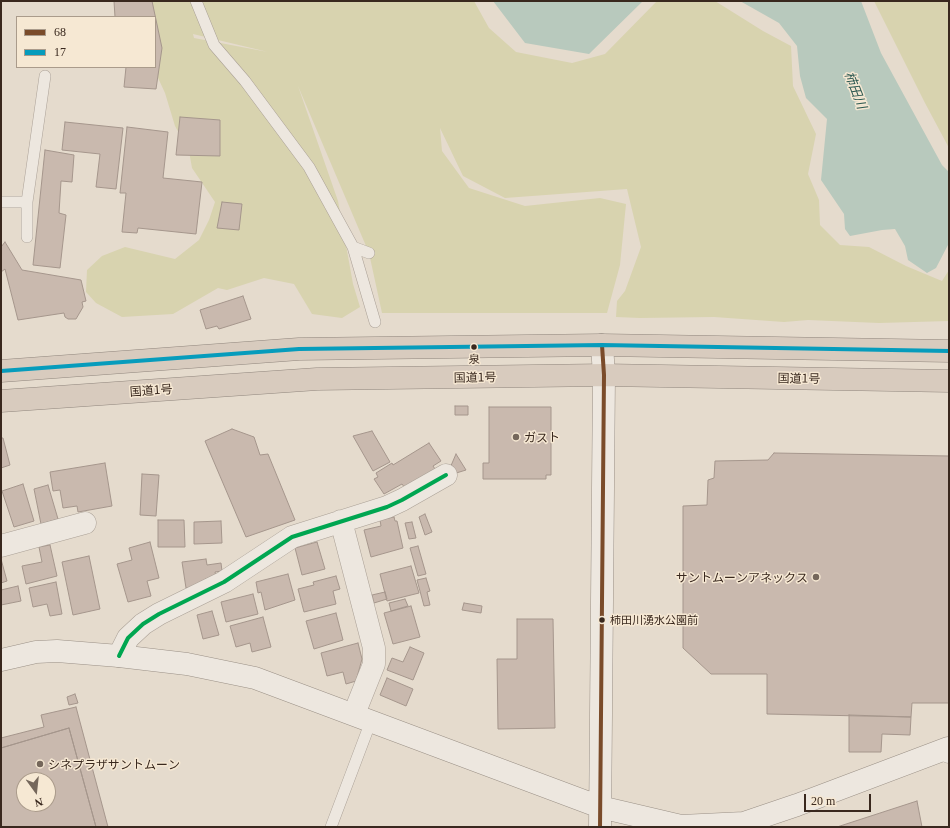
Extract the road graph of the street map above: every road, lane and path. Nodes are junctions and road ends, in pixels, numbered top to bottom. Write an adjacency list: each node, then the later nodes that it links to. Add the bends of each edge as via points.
1 (196, 1): 6 (lane, via 214,45 245,81 309,167)
2 (45, 76): 4 (lane)
3 (1, 202): 4 (lane)
4 (27, 202): 5 (lane)
5 (27, 237)
6 (353, 247): 7 (lane); 8 (lane)
7 (369, 253)
8 (375, 322)
9 (602, 345): 10 (highway); 11 (highway, via 299,349); 12 (street)
10 (949, 351)
11 (1, 370)
12 (604, 375): 13 (highway, 国道1号); 14 (highway, 国道1号, via 316,379); 24 (street)
13 (949, 381)
14 (1, 401)
15 (446, 475): 16 (street, via 402,500)
16 (340, 521): 19 (street, via 292,537 224,582 159,614 128,638); 21 (street, via 374,648 374,664)
17 (85, 523): 18 (street)
18 (1, 546)
19 (119, 656): 20 (street, via 57,651 36,652); 21 (street, via 186,664 255,678)
20 (2, 659)
21 (363, 718): 24 (street); 25 (lane)
22 (949, 748): 23 (street); 24 (street, via 797,805 744,822 681,826)
23 (949, 752)
24 (600, 817)
25 (331, 827)

